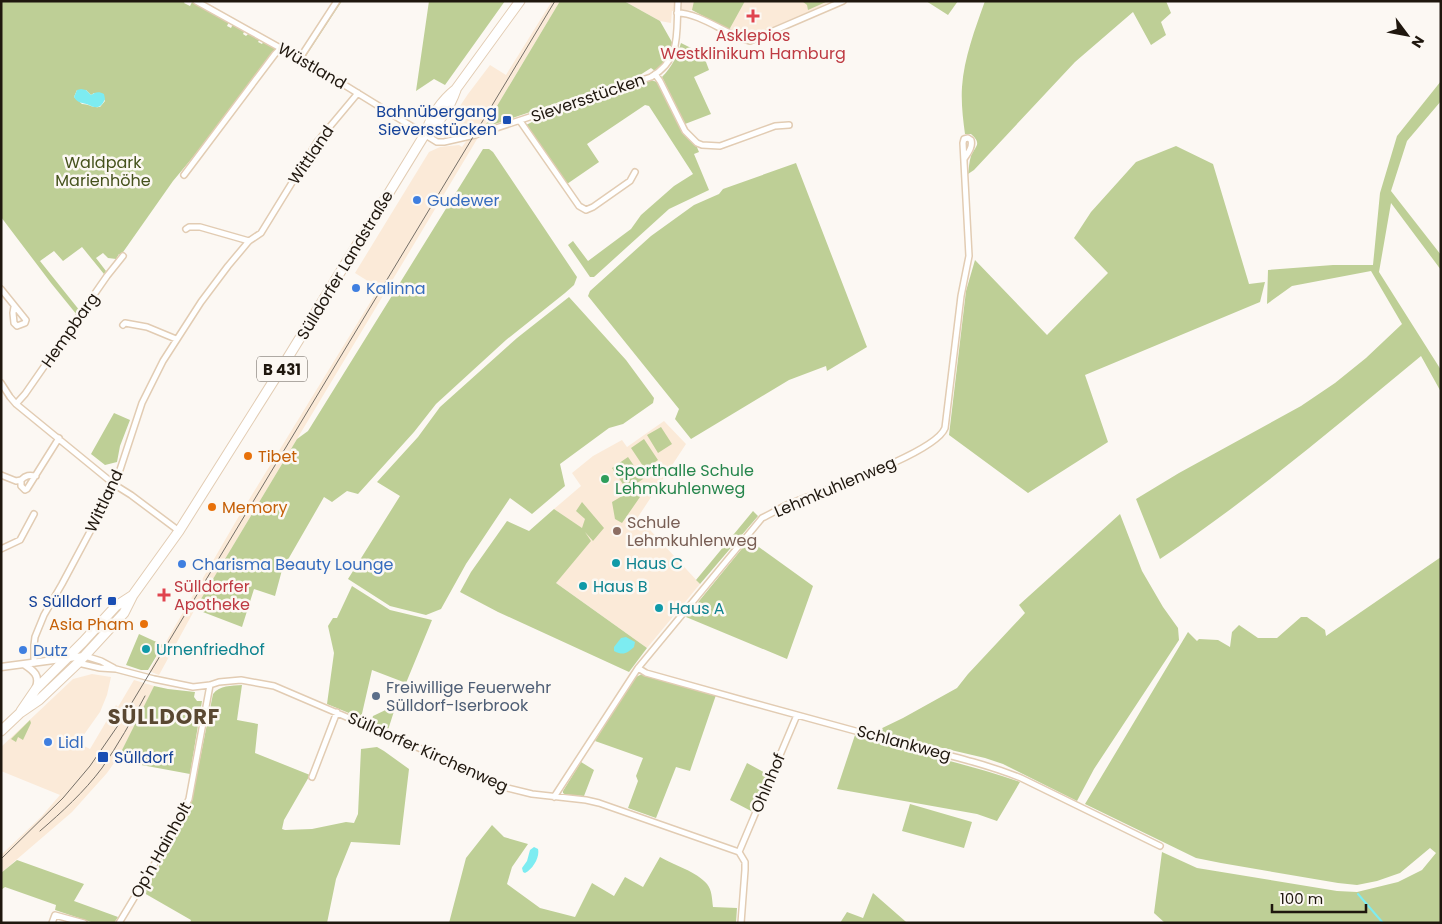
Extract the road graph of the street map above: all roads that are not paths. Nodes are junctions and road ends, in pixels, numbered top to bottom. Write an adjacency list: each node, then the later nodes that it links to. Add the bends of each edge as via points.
1 (196, 1): 7 (street, Wüstland)
2 (213, 1): 7 (street)
3 (337, 1): 10 (street)
4 (520, 1): 15 (main road, Sülldorfer Landstraße / B 431, via 456,89 452,102 436,126)
5 (678, 1): 8 (street, Sieversstücken)
6 (843, 1): 8 (street, via 750,41 692,15)
7 (209, 9): 9 (street, Wüstland)
8 (677, 13): 11 (street, Sieversstücken, via 674,50 669,62)
9 (281, 48): 10 (street, Wüstland); 18 (street)
10 (300, 58): 12 (street, Wüstland)
11 (655, 74): 13 (street, Sieversstücken); 14 (street, Sieversstücken, via 685,131 702,145 720,146 775,126)
12 (358, 93): 15 (street, Wüstland); 20 (street, Wittland, via 317,142 261,233)
13 (520, 121): 15 (street, Sieversstücken, via 444,142 437,142); 17 (street, Sieversstücken, via 579,206 586,210 630,181)
14 (790, 124)
15 (425, 134): 34 (main road, Sülldorfer Landstraße / B 431)
16 (964, 158): 43 (street, Lehmkuhlenweg, via 969,256 943,433 895,463 786,505 762,518)
17 (635, 172)
18 (184, 175)
19 (186, 229): 20 (street, via 200,227)
20 (249, 241): 25 (street, Wittland)
21 (123, 256): 27 (street, Hempbarg)
22 (1, 290): 23 (street)
23 (14, 307)
24 (123, 325): 25 (street, via 147,327)
25 (176, 339): 32 (street, Wittland, via 142,403)
26 (1, 383): 27 (street)
27 (16, 404): 28 (street)
28 (59, 438): 30 (street); 32 (street)
29 (1, 475): 31 (street)
30 (36, 476): 31 (street, via 28,475); 31 (street, via 25,490)
31 (21, 480)
32 (115, 485): 34 (street); 39 (street, Wittland, via 44,615 35,636)
33 (34, 514): 35 (street, via 20,540)
34 (179, 531): 36 (main road, Sülldorfer Landstraße / B 431)
35 (1, 549)
36 (133, 595): 37 (main road, Sülldorfer Landstraße / B 431, via 124,613); 38 (main road, Sülldorfer Landstraße / B 431, via 116,606)
37 (85, 656): 38 (street, Sülldorfer Kirchenweg); 40 (main road, Sülldorfer Landstraße / B 431); 44 (street, Sülldorfer Kirchenweg)
38 (65, 659): 39 (street, Sülldorfer Kirchenweg); 40 (street, Sülldorfer Kirchenweg); 46 (main road, Sülldorfer Landstraße / B 431)
39 (34, 663): 41 (street, Sülldorfer Kirchenweg)
40 (78, 663): 44 (street, Sülldorfer Kirchenweg); 48 (main road, Sülldorfer Landstraße / B 431, via 39,700)
41 (25, 665): 42 (street, Sülldorfer Kirchenweg); 46 (street, via 37,676)
42 (1, 668)
43 (638, 668): 49 (street, Schlankweg); 52 (street, Lehmkuhlenweg)
44 (116, 669): 45 (street, Sülldorfer Kirchenweg, via 194,687)
45 (210, 685): 47 (street, Sülldorfer Kirchenweg, via 241,680 266,684); 57 (street, Op'n Hainholt, via 189,799 161,854)
46 (36, 689): 48 (main road, Sülldorfer Landstraße / B 431)
47 (337, 712): 51 (street); 52 (street, Sülldorfer Kirchenweg, via 499,786)
48 (20, 713): 50 (main road, Sülldorfer Landstraße / B 431)
49 (796, 715): 53 (street, Schlankweg, via 1001,770); 54 (street, Ohlnhof)
50 (1, 732)
51 (312, 777)
52 (554, 797): 54 (street, Sülldorfer Kirchenweg, via 599,803)
53 (1160, 846)
54 (739, 852): 58 (street, via 745,862)
55 (52, 923): 56 (street, via 55,914)
56 (84, 923)
57 (119, 923)
58 (740, 923)

